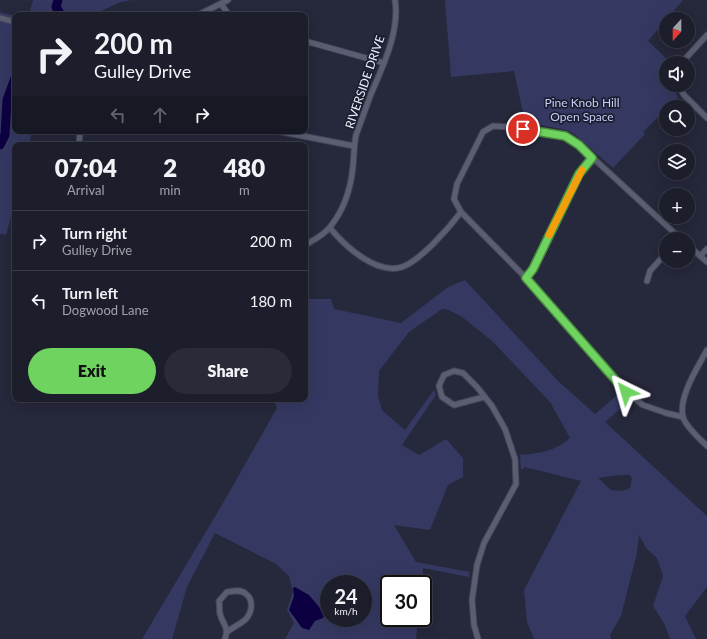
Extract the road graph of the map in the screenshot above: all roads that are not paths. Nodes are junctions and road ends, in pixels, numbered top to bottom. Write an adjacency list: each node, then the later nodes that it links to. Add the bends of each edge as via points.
1 (228, 0): 3 (street)
2 (395, 0): 11 (street, RIVERSIDE DRIVE, via 390,47)
3 (221, 4): 4 (street); 5 (street)
4 (204, 12)
5 (227, 12)
6 (0, 18): 7 (street)
7 (12, 21)
8 (707, 34): 10 (street)
9 (308, 42): 11 (street)
10 (688, 56)
11 (384, 63): 15 (street, RIVERSIDE DRIVE)
12 (682, 92): 13 (street)
13 (707, 118)
14 (292, 134): 15 (street)
15 (354, 146): 18 (street, RIVERSIDE DRIVE, via 347,195)
16 (592, 158): 17 (street, via 565,136 493,126 483,132 457,184 454,199); 19 (street); 26 (street, via 579,174 533,269)
17 (460, 212): 18 (street, via 427,249 401,267 387,268 368,262); 26 (street)
18 (330, 228): 20 (street)
19 (672, 232)
20 (308, 243)
21 (707, 249): 23 (street)
22 (695, 251): 23 (street)
23 (700, 256): 25 (street)
24 (659, 261): 27 (street, via 650,271)
25 (707, 262)
26 (526, 278): 30 (street, via 626,392 643,405)
27 (647, 281)
28 (707, 350): 30 (street, via 686,388)
29 (484, 397): 29 (street, via 463,373 454,371 444,375 440,386 442,396 454,405); 34 (street, via 505,429 515,459 516,484 484,543 477,565 472,600)
30 (683, 417): 31 (street)
31 (707, 446)
32 (227, 632): 32 (street, via 220,615 220,601 227,592 237,591 246,594 252,602 251,612 245,620); 33 (street)
33 (225, 639)
34 (478, 639)

